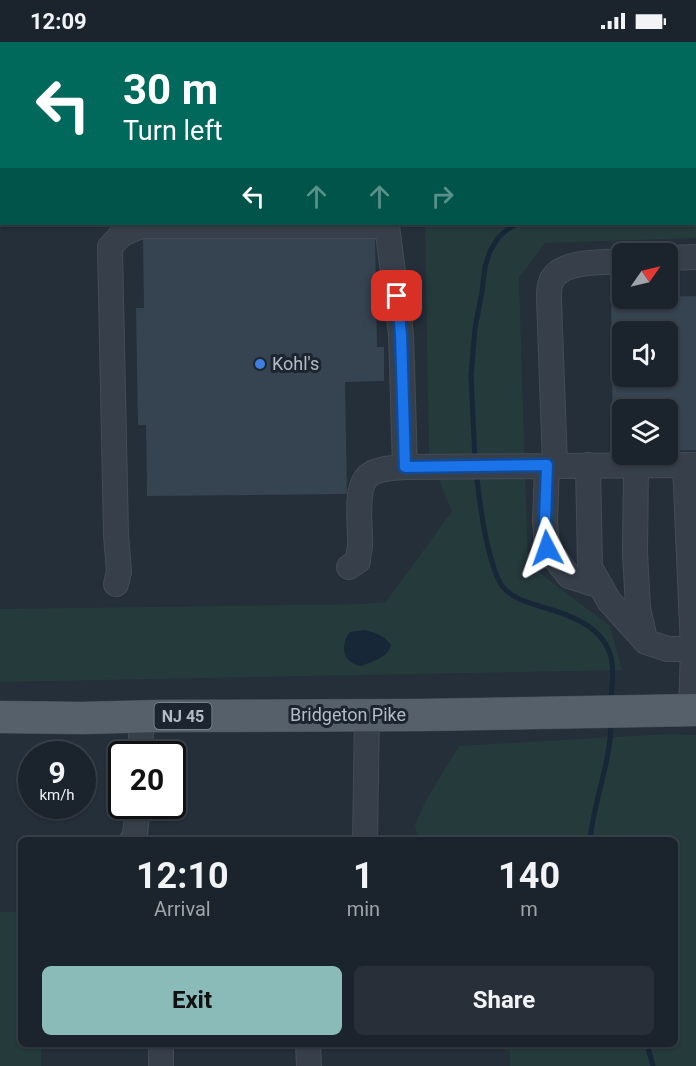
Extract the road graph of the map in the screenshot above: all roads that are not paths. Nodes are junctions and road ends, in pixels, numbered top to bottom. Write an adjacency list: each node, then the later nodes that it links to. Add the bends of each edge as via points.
1 (696, 257): 2 (street)
2 (678, 258)
3 (612, 262): 4 (street, via 571,265 558,272 550,283)
4 (551, 465): 5 (street); 9 (street); 12 (street, via 545,521 547,548 569,576)
5 (588, 465): 6 (street); 12 (street, via 590,567)
6 (612, 465)
7 (636, 465): 13 (street, via 638,608)
8 (691, 465): 14 (street)
9 (405, 467): 10 (street, via 381,470 364,482 358,561); 11 (street, via 401,334 387,226 141,226 122,234 110,247)
10 (349, 567)
11 (117, 584)
12 (601, 586): 13 (street, via 609,601)
13 (646, 642): 14 (street, via 668,649)
14 (694, 649): 15 (street)
15 (694, 710): 16 (main road, Bridgeton Pike / NJ 45)
16 (367, 715): 18 (main road, Bridgeton Pike / NJ 45); 22 (street)
17 (0, 717): 18 (main road, Bridgeton Pike / NJ 45)
18 (142, 717): 19 (street)
19 (141, 741)
20 (137, 819): 21 (street)
21 (134, 837)
22 (365, 837)
23 (161, 1047): 25 (street)
24 (308, 1047): 26 (street)
25 (161, 1066)
26 (309, 1066)

